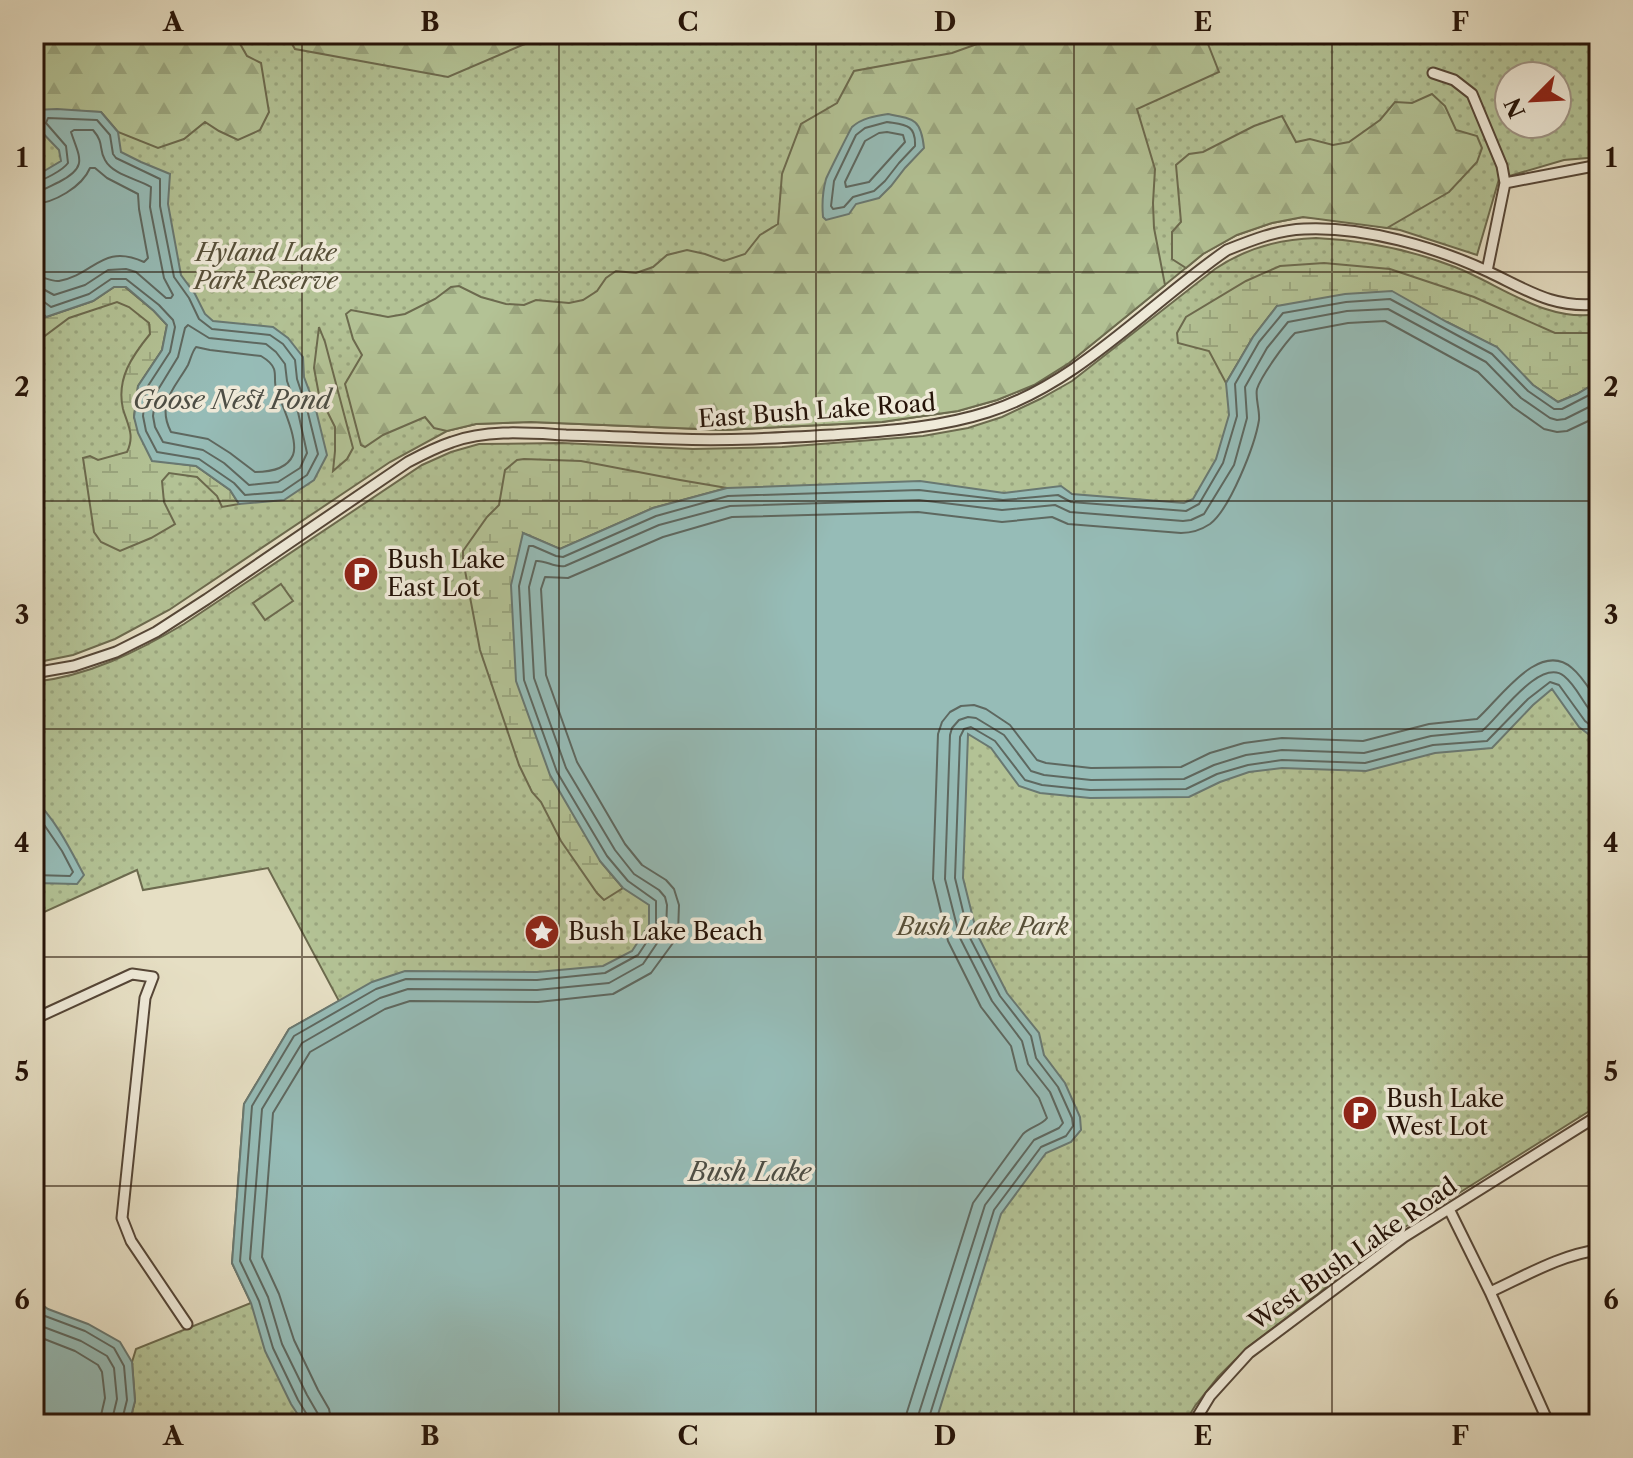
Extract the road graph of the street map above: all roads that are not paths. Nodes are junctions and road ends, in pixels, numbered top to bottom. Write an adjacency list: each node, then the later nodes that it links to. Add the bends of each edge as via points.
1 (1433, 73): 3 (street, via 1472,94)
2 (1599, 165): 3 (street)
3 (1505, 183): 4 (street)
4 (1487, 271): 5 (street, East Bush Lake Road, via 1545,299 1577,306); 6 (street, East Bush Lake Road, via 1373,235 1288,231 1227,250 1046,387 1016,403 958,421 774,439 523,433 455,440 408,462 156,632 116,652)
5 (1599, 304)
6 (34, 673)
7 (34, 1019): 12 (street, via 132,974 153,977 145,998 122,1218 131,1241)
8 (1599, 1115): 9 (street, West Bush Lake Road)
9 (1449, 1209): 11 (street); 13 (street, West Bush Lake Road, via 1249,1353)
10 (1599, 1250): 11 (street, via 1569,1257)
11 (1490, 1292): 14 (street)
12 (187, 1324)
13 (1193, 1424)
14 (1549, 1424)

